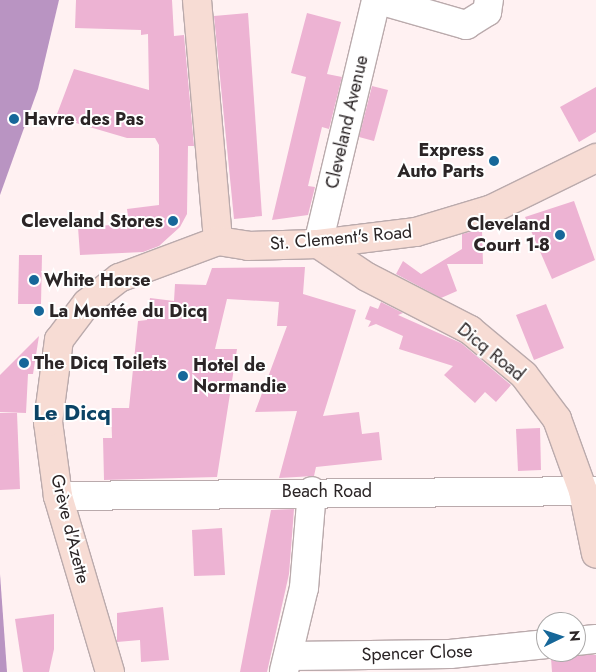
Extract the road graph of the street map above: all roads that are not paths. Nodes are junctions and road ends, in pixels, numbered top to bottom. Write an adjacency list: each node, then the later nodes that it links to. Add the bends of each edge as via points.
1 (197, 0): 5 (main road)
2 (377, 0): 3 (street, via 466,25 487,12); 6 (street, Cleveland Avenue)
3 (489, 0)
4 (596, 158): 6 (main road, St. Clement's Road, via 492,209 416,232)
5 (218, 240): 6 (main road, St. Clement's Road, via 248,246); 9 (main road, Grève d'Azette, via 119,278 87,303 60,340 50,384 48,422)
6 (318, 244): 8 (main road, Dicq Road, via 367,277 470,330 524,375 557,419)
7 (312, 491): 8 (street, Beach Road); 9 (street, Beach Road); 12 (street, via 304,588)
8 (590, 491): 10 (main road, Dicq Road)
9 (58, 496): 13 (main road, Grève d'Azette)
10 (596, 554)
11 (536, 645): 12 (street, Spencer Close)
12 (286, 664)
13 (110, 672)

